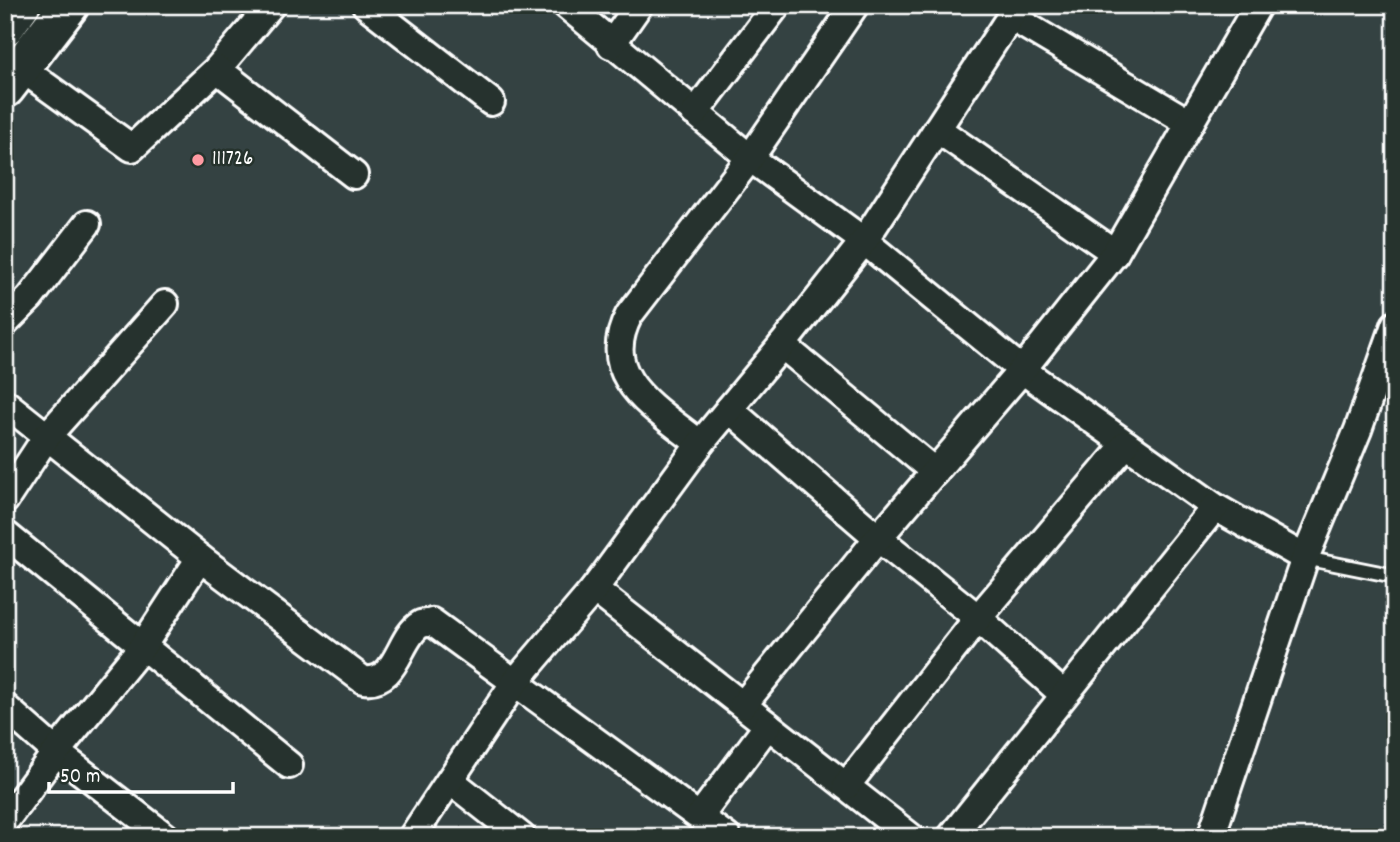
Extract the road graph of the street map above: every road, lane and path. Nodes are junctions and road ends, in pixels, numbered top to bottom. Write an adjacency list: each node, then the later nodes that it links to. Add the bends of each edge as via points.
1 (20, 5): 11 (main road)
2 (69, 5): 14 (main road)
3 (271, 5): 13 (street)
4 (366, 5): 15 (street)
5 (566, 5): 12 (street)
6 (639, 5): 12 (street)
7 (777, 5): 16 (street)
8 (855, 5): 19 (street)
9 (1256, 6): 17 (street)
10 (1014, 11): 17 (street); 18 (street)
11 (5, 26)
12 (611, 45): 16 (street)
13 (217, 69): 14 (street, via 132,148); 20 (street)
14 (13, 78)
15 (491, 102)
16 (695, 113): 19 (street)
17 (1189, 123): 23 (street)
18 (937, 129): 22 (street); 23 (street)
19 (750, 158): 22 (street); 32 (street, via 629,315 620,333 619,354 626,378 637,393)
20 (354, 175)
21 (87, 224): 25 (street)
22 (863, 241): 27 (street); 28 (street)
23 (1115, 253): 28 (street)
24 (165, 304): 31 (street)
25 (5, 323)
26 (1395, 325): 40 (street, via 1359,430)
27 (782, 345): 30 (street); 34 (street)
28 (1022, 370): 33 (street); 34 (street)
29 (5, 403): 31 (street)
30 (729, 409): 32 (street); 38 (street)
31 (47, 436): 35 (street); 39 (street)
32 (700, 444): 42 (street)
33 (1126, 444): 36 (street); 43 (street)
34 (935, 472): 38 (street)
35 (5, 500)
36 (1215, 507): 40 (street); 46 (street)
37 (5, 534): 44 (street)
38 (878, 538): 43 (street); 47 (street)
39 (200, 558): 44 (street); 45 (street, via 363,680 383,676 415,631 432,622)
40 (1305, 558): 41 (lane); 63 (street)
41 (1395, 576)
42 (594, 589): 45 (street); 47 (street)
43 (978, 618): 46 (street); 53 (street)
44 (142, 647): 50 (street); 51 (street)
45 (515, 682): 52 (street); 55 (street)
46 (1063, 694): 62 (street)
47 (743, 705): 49 (street)
48 (5, 707): 50 (street)
49 (768, 725): 53 (street); 55 (street)
50 (57, 752): 54 (street); 58 (street)
51 (289, 765)
52 (451, 781): 59 (street); 60 (street)
53 (846, 786): 61 (street)
54 (5, 821)
55 (713, 830)
56 (5, 831): 57 (street)
57 (12, 837)
58 (166, 837)
59 (412, 837)
60 (522, 837)
61 (911, 837)
62 (951, 837)
63 (1211, 837)

